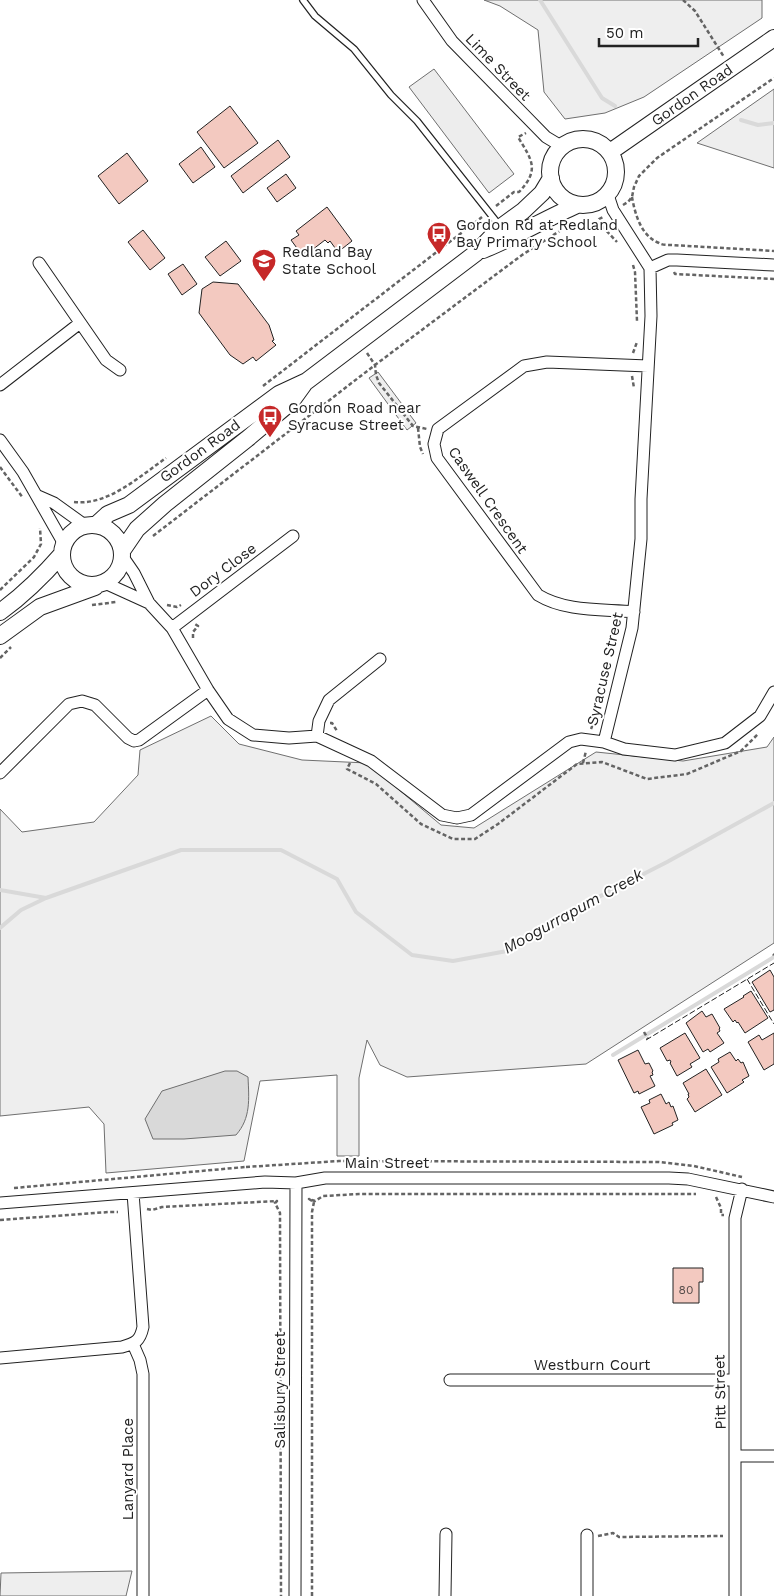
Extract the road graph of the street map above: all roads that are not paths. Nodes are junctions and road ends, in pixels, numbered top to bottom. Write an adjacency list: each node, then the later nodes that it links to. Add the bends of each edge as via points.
1 (303, 0): 9 (lane, via 315,16 354,49 391,95 417,120)
2 (423, 0): 4 (street, Lime Street, via 452,41 546,137)
3 (774, 38): 5 (street, Gordon Road)
4 (561, 146): 5 (street, via 587,138 600,142); 6 (street, Gordon Road, via 552,161)
5 (610, 152): 7 (street, via 617,174)
6 (551, 178): 8 (street, via 560,196); 9 (street, Gordon Road, via 542,193)
7 (608, 194): 8 (street, Gordon Road, via 594,204); 13 (street, via 614,210)
8 (577, 205): 10 (street, Gordon Road)
9 (501, 227): 10 (street, Gordon Road)
10 (476, 253): 17 (street, Gordon Road)
11 (38, 263): 14 (street)
12 (774, 265): 13 (street, via 668,260)
13 (650, 268): 15 (street, Syracuse Street)
14 (80, 323): 16 (street, via 106,360); 18 (street)
15 (648, 366): 28 (street, Syracuse Street, via 641,539); 28 (street, Caswell Crescent, via 547,362 524,366 438,429 434,444 437,458 538,595 565,607)
16 (120, 370)
17 (307, 381): 21 (street, Gordon Road, via 279,394 129,504); 24 (street, Gordon Road, via 291,402 137,529)
18 (0, 385)
19 (0, 440): 20 (street)
20 (38, 496): 21 (street); 23 (street)
21 (91, 525): 23 (street, via 77,529 69,536); 24 (street, via 113,533)
22 (293, 536): 29 (street, Dory Close)
23 (63, 549): 25 (street, via 63,563 73,579 90,586); 27 (street, via 42,578)
24 (123, 554): 25 (street, via 118,572); 26 (street)
25 (102, 584): 26 (street); 30 (street, via 40,607)
26 (149, 603): 29 (street, Syracuse Street)
27 (0, 612)
28 (634, 612): 35 (street, Syracuse Street)
29 (172, 628): 32 (street, Syracuse Street)
30 (6, 641)
31 (380, 658): 34 (street, via 329,700 319,721)
32 (208, 690): 34 (street, Syracuse Street, via 228,719 253,735); 36 (street, via 134,741 95,705 82,701 69,704)
33 (774, 692): 35 (street, via 760,716 725,743 675,755 624,749)
34 (317, 736): 35 (street, Syracuse Street, via 371,761 442,815 457,818 470,815 568,742 580,739)
35 (604, 742)
36 (0, 773)
37 (296, 1183): 38 (street, Main Street, via 325,1178 669,1178); 39 (street, Main Street, via 264,1182); 51 (street, Salisbury Street)
38 (742, 1189): 40 (street, Main Street); 45 (street, Pitt Street, via 735,1218)
39 (133, 1192): 41 (street, Main Street); 42 (street, via 144,1327 141,1337)
40 (774, 1197)
41 (0, 1203)
42 (133, 1344): 43 (street); 50 (street, Lanyard Place, via 142,1374)
43 (0, 1358)
44 (450, 1380): 45 (street, Westburn Court)
45 (734, 1380): 46 (street, Pitt Street)
46 (735, 1456): 47 (street); 54 (street, Pitt Street)
47 (774, 1456)
48 (446, 1534): 52 (street)
49 (587, 1536): 53 (street)
50 (143, 1596)
51 (295, 1596)
52 (445, 1596)
53 (587, 1596)
54 (735, 1596)

